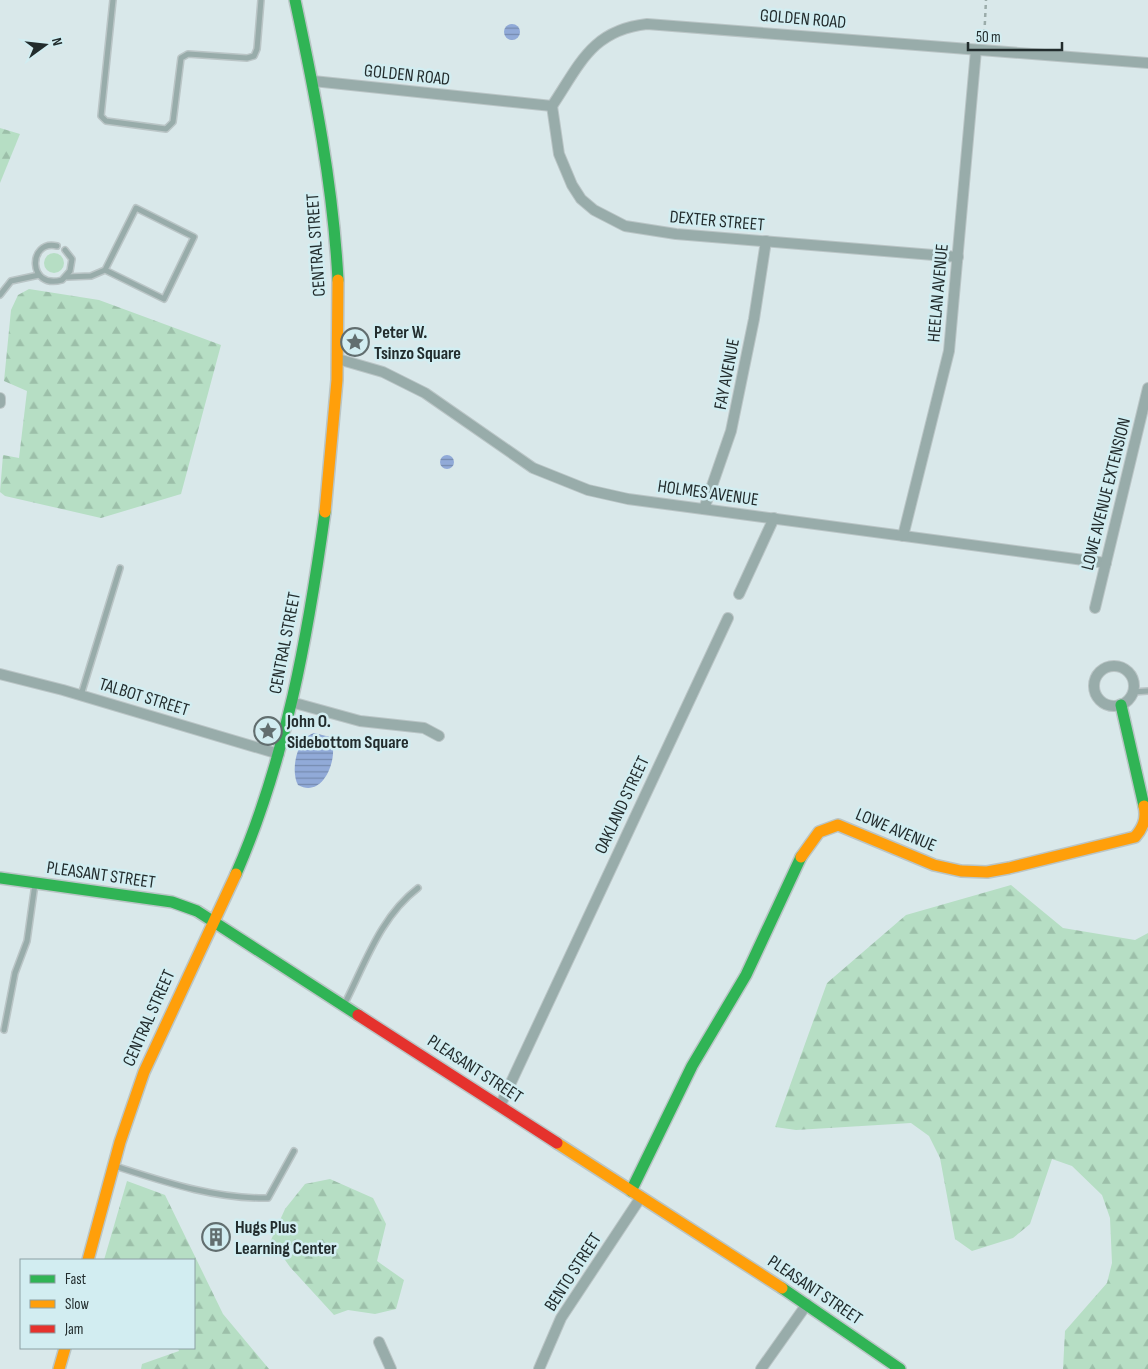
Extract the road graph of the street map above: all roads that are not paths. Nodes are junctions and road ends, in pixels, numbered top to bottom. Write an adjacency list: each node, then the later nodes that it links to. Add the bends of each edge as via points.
1 (113, 0): 2 (lane, via 102,116 106,121 166,129 173,122 181,58 188,54 254,56)
2 (261, 0)
3 (295, 0): 6 (main road, CENTRAL STREET)
4 (980, 50): 5 (street, GOLDEN ROAD); 7 (street, GOLDEN ROAD, via 668,25 631,26 614,31 599,41); 11 (street, HEELAN AVENUE)
5 (1148, 63)
6 (313, 81): 7 (street, GOLDEN ROAD); 16 (main road, CENTRAL STREET, via 332,208 338,296)
7 (552, 106): 8 (street, DEXTER STREET, via 564,170 581,199 608,219 649,231)
8 (766, 241): 11 (street, DEXTER STREET); 20 (street, FAY AVENUE, via 732,431)
9 (57, 246): 13 (lane, via 48,246 39,253 35,264)
10 (66, 250): 14 (lane, via 72,259)
11 (958, 257): 22 (street, HEELAN AVENUE, via 949,351)
12 (105, 270): 12 (lane, via 164,299 194,237 136,208); 14 (lane, via 91,276)
13 (39, 275): 14 (lane, via 49,282); 15 (lane, via 11,281)
14 (67, 276)
15 (0, 295)
16 (338, 359): 20 (street, HOLMES AVENUE, via 383,372 425,393 533,468 561,481 628,499); 32 (main road, CENTRAL STREET, via 327,496 302,657)
17 (1148, 391): 23 (street, LOWE AVENUE EXTENSION)
18 (0, 398): 19 (street)
19 (0, 403)
20 (704, 509): 21 (street, HOLMES AVENUE)
21 (774, 518): 22 (street, HOLMES AVENUE); 25 (street)
22 (903, 536): 23 (street, HOLMES AVENUE)
23 (1106, 563): 26 (street, LOWE AVENUE EXTENSION)
24 (120, 568): 31 (lane)
25 (739, 594)
26 (1095, 608)
27 (728, 618): 42 (street, OAKLAND STREET)
28 (0, 674): 31 (street, TALBOT STREET)
29 (1148, 691): 30 (lane)
30 (1133, 692): 33 (street, via 1130,699); 33 (street, via 1133,681 1124,669 1110,667 1100,673 1095,683 1098,697 1110,706)
31 (81, 695): 35 (street, TALBOT STREET)
32 (291, 702): 34 (street, via 360,721 424,728); 35 (main road, CENTRAL STREET)
33 (1121, 705): 45 (main road, LOWE AVENUE, via 1146,815 1142,829 1135,837 1010,868 975,872 934,865 844,826 825,828 814,836 746,975 692,1066)
34 (439, 736)
35 (279, 754): 39 (main road, CENTRAL STREET, via 253,830)
36 (0, 878): 37 (main road, PLEASANT STREET)
37 (35, 883): 39 (main road, PLEASANT STREET, via 172,902); 41 (lane, via 27,941 15,973)
38 (418, 888): 40 (lane, via 401,901 384,924)
39 (213, 920): 40 (main road, PLEASANT STREET); 44 (main road, CENTRAL STREET, via 143,1074)
40 (344, 1006): 42 (main road, PLEASANT STREET)
41 (4, 1030)
42 (500, 1106): 45 (main road, PLEASANT STREET)
43 (294, 1151): 44 (lane, via 268,1198 241,1199 191,1190)
44 (114, 1166): 46 (main road, CENTRAL STREET)
45 (636, 1194): 47 (main road, PLEASANT STREET); 52 (street, BENTO STREET, via 561,1318)
46 (88, 1259)
47 (807, 1304): 53 (street); 54 (main road, PLEASANT STREET)
48 (379, 1342): 51 (street)
49 (65, 1349): 50 (main road)
50 (60, 1369)
51 (391, 1369)
52 (539, 1369)
53 (760, 1369)
54 (900, 1369)

